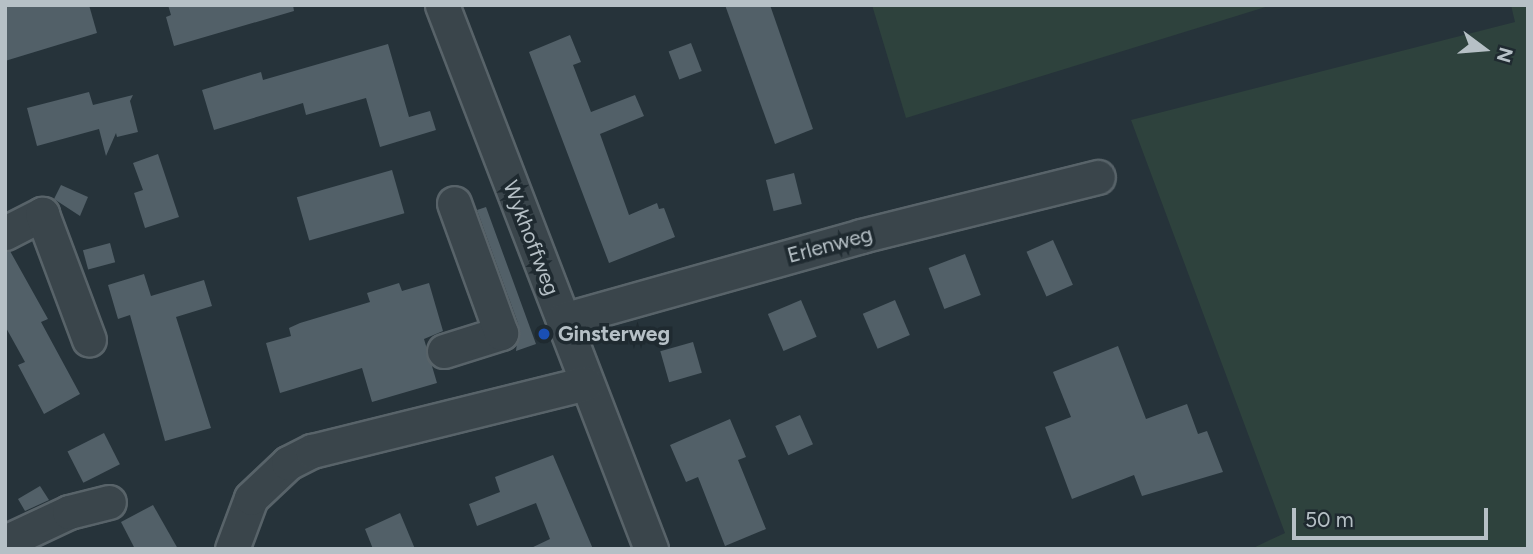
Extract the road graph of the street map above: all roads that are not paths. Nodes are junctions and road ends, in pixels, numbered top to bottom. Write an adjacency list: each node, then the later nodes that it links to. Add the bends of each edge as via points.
1 (442, 5): 5 (street, Wykhoffweg)
2 (1098, 177): 5 (street, Erlenweg, via 861,236)
3 (454, 203): 7 (street, via 501,333)
4 (5, 233): 6 (street, via 42,214)
5 (563, 320): 8 (street, Wykhoffweg)
6 (89, 340)
7 (444, 351)
8 (586, 383): 11 (street, via 312,451 288,463 251,498); 12 (street, Wykhoffweg)
9 (109, 502): 10 (street, via 69,512)
10 (5, 542)
11 (232, 549)
12 (651, 549)

